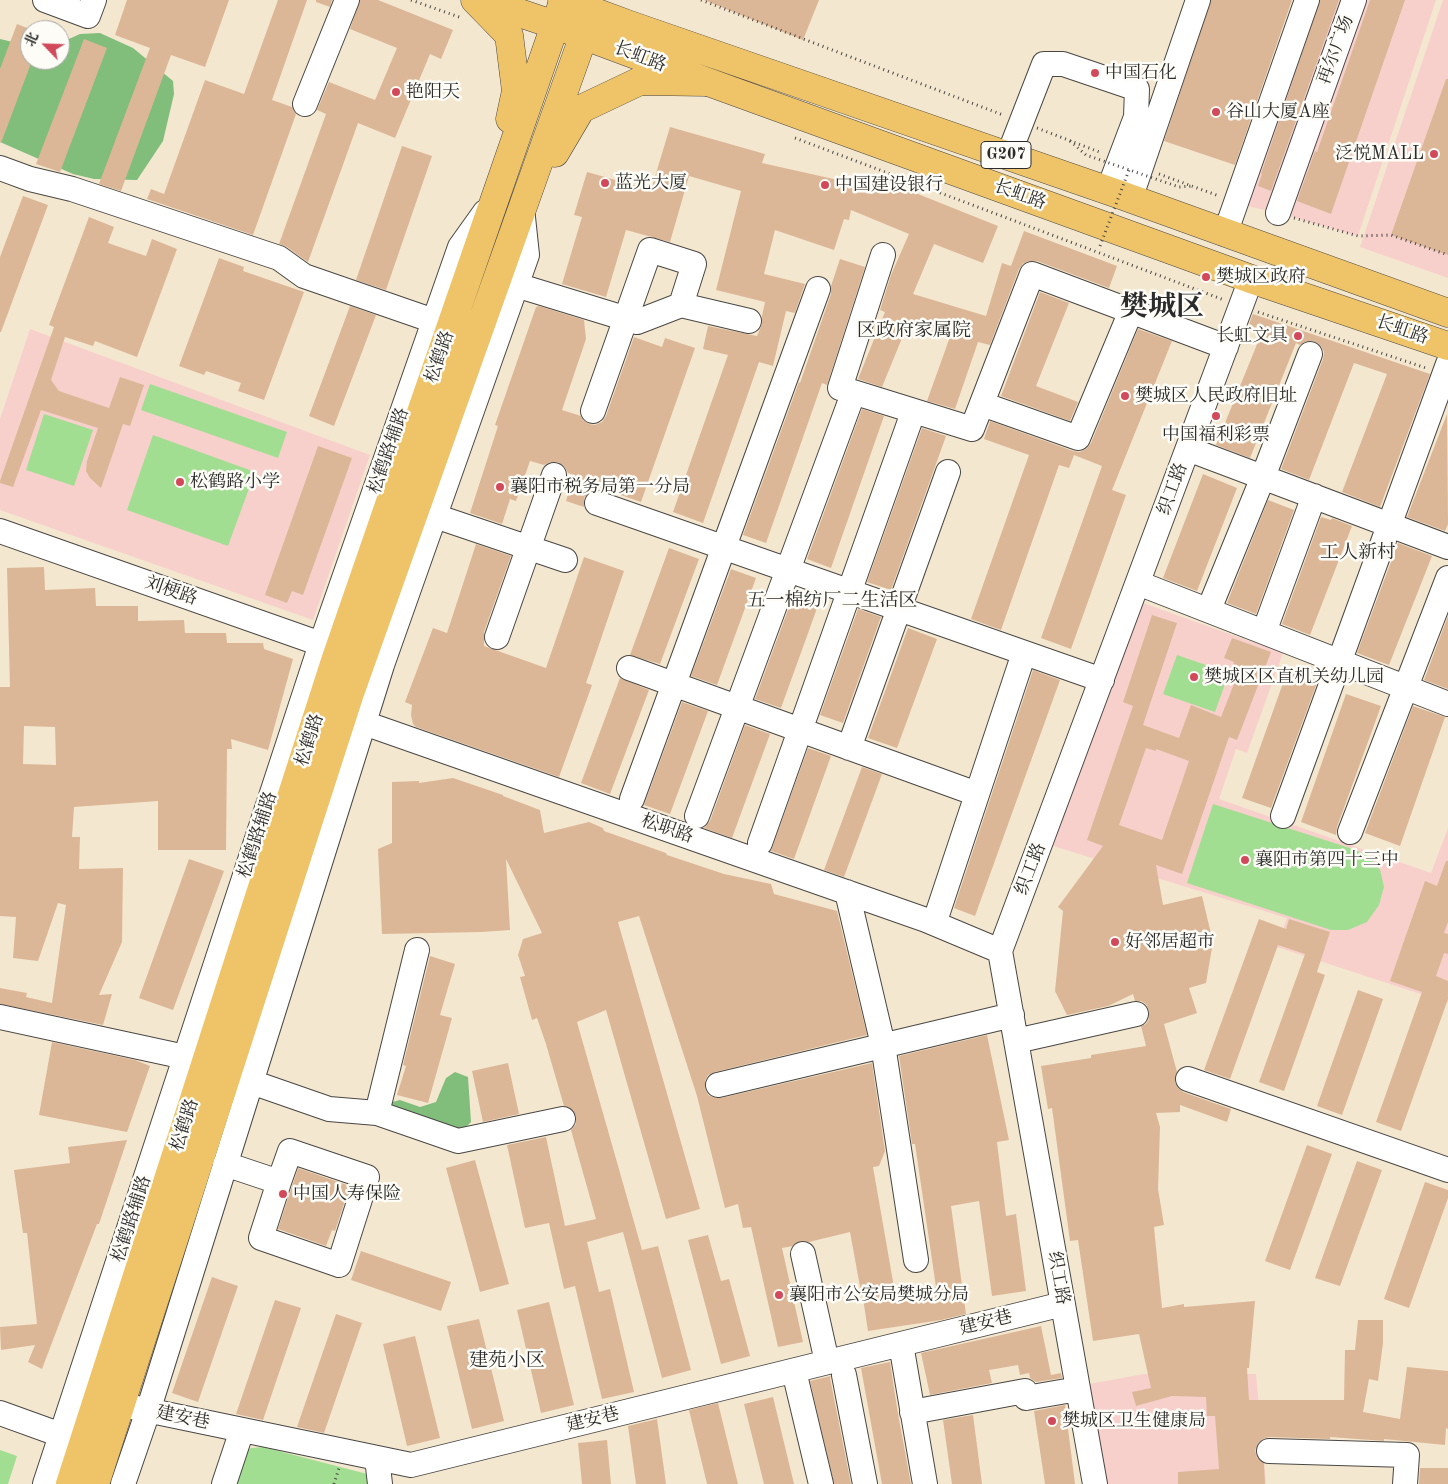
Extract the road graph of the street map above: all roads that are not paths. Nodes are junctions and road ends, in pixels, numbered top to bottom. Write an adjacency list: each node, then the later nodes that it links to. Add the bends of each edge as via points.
1 (45, 0): 2 (street, via 88,16)
2 (94, 0)
3 (347, 0): 12 (street)
4 (475, 0): 16 (main road, via 509,35 516,91)
5 (481, 0): 9 (main road, 长虹路 / G207)
6 (1198, 0): 14 (street)
7 (1307, 0): 20 (street)
8 (1354, 0): 19 (street, 再尔广场)
9 (561, 6): 10 (main road, 长虹路 / G207); 16 (main road, 松鹤路)
10 (590, 16): 11 (main road, 长虹路 / G207); 13 (main road, 长虹路 / G207); 18 (main road, 松鹤路)
11 (708, 82): 18 (main road, via 640,81 581,109); 22 (main road, 长虹路 / G207)
12 (305, 104)
13 (996, 152): 14 (street, via 1009,154 1044,64 1063,64 1137,89); 17 (main road, 长虹路 / G207)
14 (1130, 165): 17 (street)
15 (0, 168): 29 (street, via 279,258 304,276)
16 (496, 196): 29 (street, 松鹤路辅路, via 460,247); 41 (main road, 松鹤路)
17 (1124, 196): 20 (main road, 长虹路 / G207)
18 (522, 208): 23 (street, via 527,255); 68 (main road, 松鹤路)
19 (1278, 213)
20 (1225, 234): 27 (main road, 长虹路 / G207)
21 (883, 256): 36 (street, via 840,388 972,429)
22 (1251, 279): 31 (main road, 长虹路 / G207); 32 (street, 织工路)
23 (516, 285): 28 (street); 46 (street)
24 (818, 288): 51 (street)
25 (681, 306): 28 (street, via 637,322); 28 (street, via 694,264 650,250); 30 (street)
26 (1131, 311): 32 (street); 36 (street, via 1078,438); 36 (street, via 1032,274)
27 (1448, 313)
28 (626, 319): 37 (street)
29 (434, 321): 41 (street, 松鹤路辅路)
30 (749, 321)
31 (1448, 346)
32 (1226, 347): 55 (street, 织工路)
33 (1310, 354): 43 (street)
34 (1446, 369): 47 (street)
35 (850, 402): 53 (street)
36 (982, 404)
37 (593, 411)
38 (911, 418): 56 (street)
39 (1196, 452): 43 (street)
40 (948, 472): 58 (street)
41 (390, 475): 61 (main road, 松鹤路)
42 (554, 475): 50 (street)
43 (1263, 477): 44 (street); 57 (street)
44 (1314, 496): 47 (street); 59 (street)
45 (597, 503): 51 (street)
46 (435, 516): 50 (street); 71 (street)
47 (1389, 525): 49 (street); 63 (street)
48 (0, 531): 61 (street, 刘梗路)
49 (1448, 547)
50 (529, 548): 52 (street); 60 (street)
51 (724, 548): 53 (street); 66 (street)
52 (565, 560)
53 (788, 570): 56 (street); 70 (street)
54 (1448, 578): 67 (street)
55 (1138, 583): 59 (street); 65 (street, 织工路)
56 (849, 592): 58 (street); 72 (street)
57 (1212, 602)
58 (900, 609): 62 (street); 73 (street)
59 (1264, 632): 63 (street)
60 (497, 637)
61 (328, 652): 68 (street); 84 (main road, 松鹤路)
62 (1024, 653): 65 (street); 74 (street)
63 (1340, 662): 67 (street); 77 (street)
64 (629, 668): 66 (street)
65 (1102, 680): 83 (street, 织工路)
66 (674, 685): 70 (street); 75 (street)
67 (1405, 687): 69 (street); 78 (street)
68 (350, 693): 71 (street); 84 (main road, 松鹤路)
69 (1448, 704)
70 (737, 708): 72 (street); 76 (street)
71 (364, 723): 80 (street, 松职路); 84 (street)
72 (800, 730): 73 (street); 79 (street)
73 (849, 748): 74 (street)
74 (977, 794): 81 (street)
75 (632, 799)
76 (697, 816)
77 (1284, 816)
78 (1350, 832)
79 (760, 843)
80 (847, 892): 83 (street, 松职路); 89 (street)
81 (937, 914)
82 (417, 950): 93 (street)
83 (1000, 951): 86 (street, 织工路)
84 (253, 958): 90 (main road, 松鹤路); 90 (street)
85 (1136, 1014): 88 (street)
86 (1012, 1015): 88 (street, 织工路); 89 (street)
87 (0, 1017): 90 (street)
88 (1016, 1040): 100 (street, 织工路)
89 (883, 1045): 92 (street); 99 (street)
90 (217, 1069): 93 (street, via 329,1109); 95 (street); 101 (main road, 松鹤路); 106 (main road, 松鹤路)
91 (1188, 1079): 96 (street)
92 (718, 1085)
93 (377, 1113): 94 (street, via 458,1141)
94 (563, 1119)
95 (225, 1164): 97 (street); 107 (street)
96 (1448, 1170)
97 (279, 1182): 97 (street, via 290,1152 367,1177 340,1265 261,1238)
98 (803, 1254): 103 (street)
99 (916, 1260)
100 (1062, 1304): 102 (street, 建安巷); 105 (street, 织工路)
101 (105, 1338): 111 (street); 115 (main road, 松鹤路)
102 (901, 1344): 103 (street, 建安巷); 108 (street)
103 (836, 1369): 104 (street, 建安巷); 121 (street)
104 (794, 1371): 113 (street, 建安巷, via 411,1465); 120 (street)
105 (1078, 1389): 108 (street, via 1026,1398 1025,1391); 123 (street, 织工路)
106 (121, 1405): 107 (street, 建安巷); 116 (main road, 松鹤路)
107 (148, 1411): 110 (street, 建安巷); 117 (street)
108 (912, 1412): 122 (street)
109 (0, 1413): 111 (street)
110 (242, 1430): 113 (street, 建安巷); 118 (street)
111 (61, 1435): 114 (street)
112 (1269, 1451): 124 (street, via 1407,1455)
113 (377, 1458): 119 (street)
114 (45, 1484)
115 (70, 1484)
116 (95, 1484)
117 (123, 1484)
118 (224, 1484)
119 (380, 1484)
120 (821, 1484)
121 (865, 1484)
122 (926, 1484)
123 (1095, 1484)
124 (1405, 1484)

